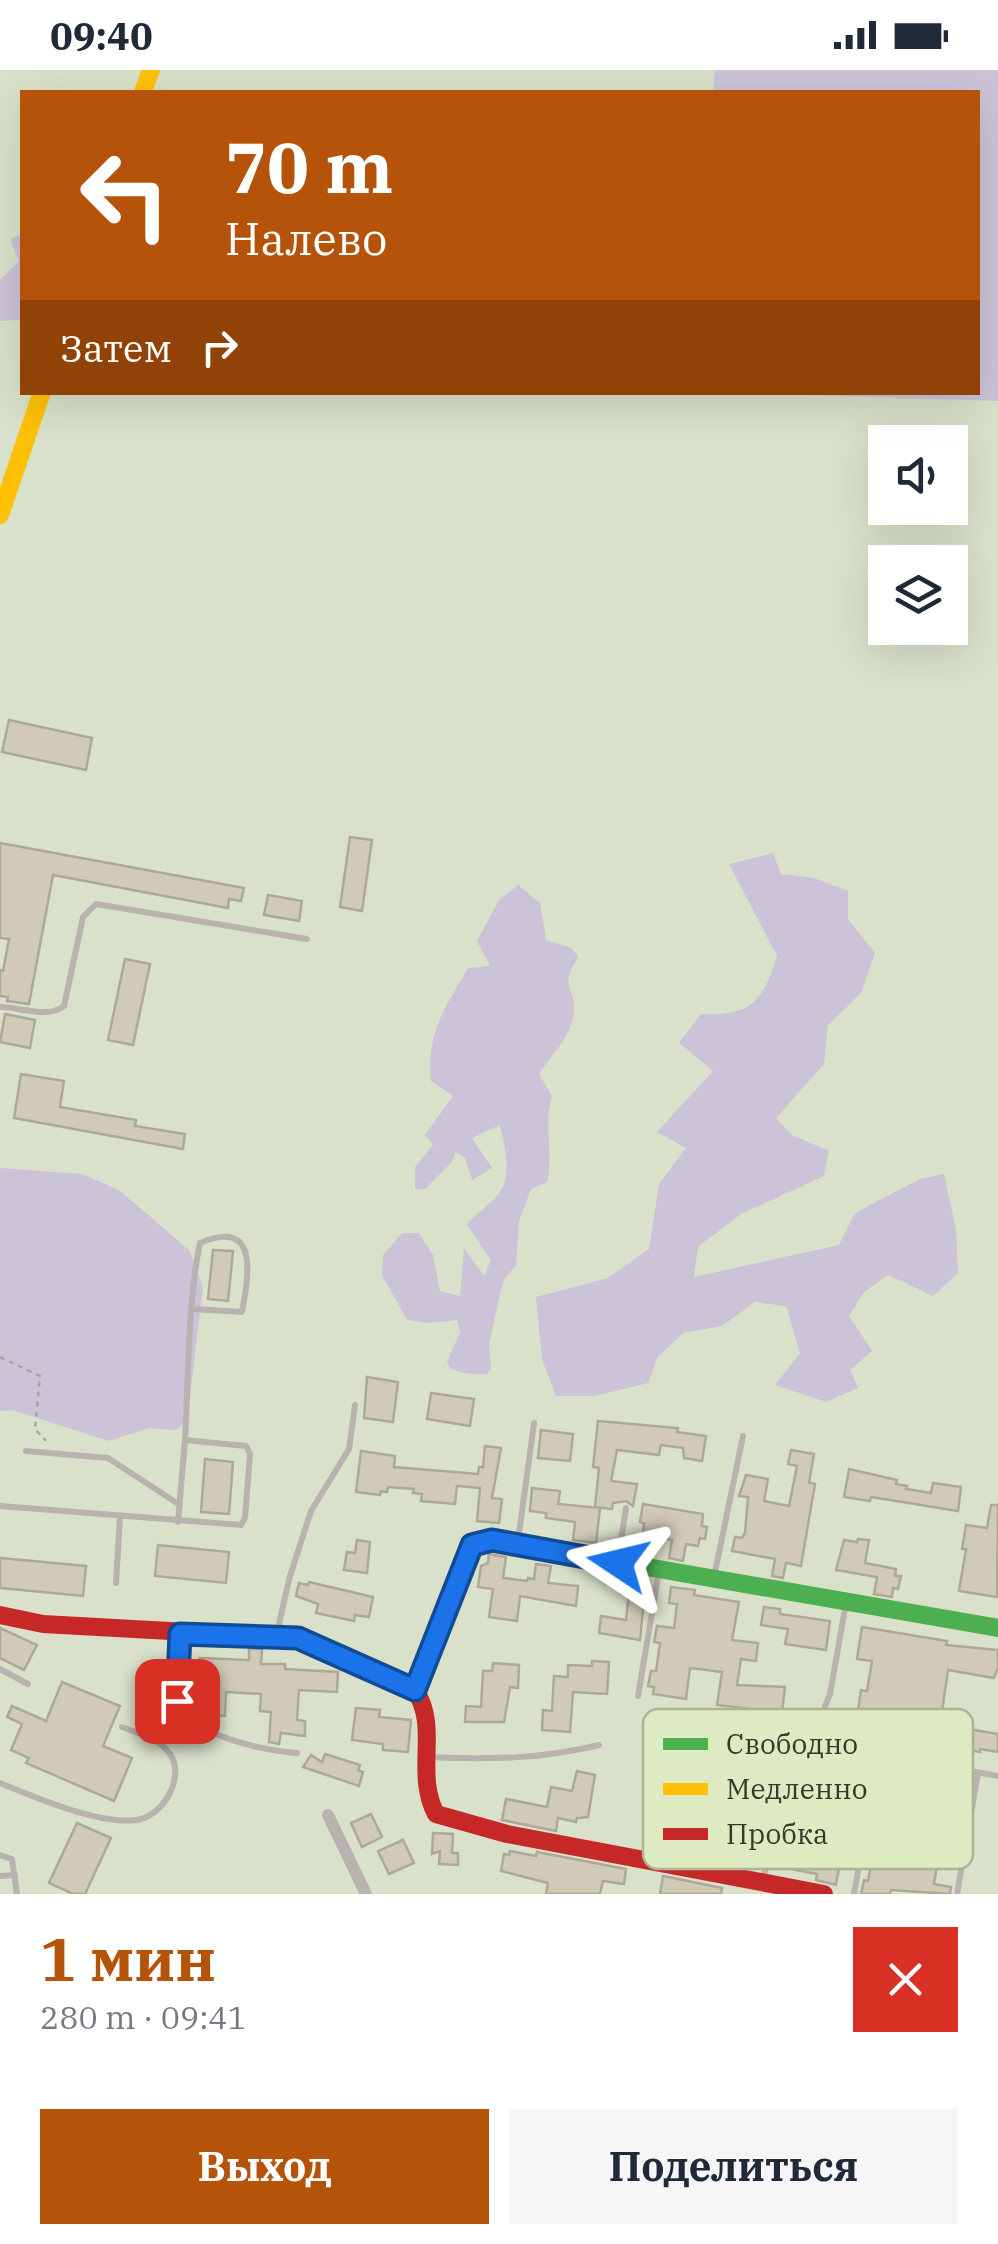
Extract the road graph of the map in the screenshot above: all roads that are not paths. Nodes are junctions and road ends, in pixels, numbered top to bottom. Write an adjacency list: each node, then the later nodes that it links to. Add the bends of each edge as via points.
1 (41, 395): 2 (street)
2 (0, 516)
3 (306, 939): 4 (lane, via 96,904 84,917 64,1006 58,1012)
4 (0, 1007)
5 (193, 1308): 5 (lane, via 200,1243 232,1237 246,1248 248,1262 242,1312); 9 (lane)
6 (356, 1404): 25 (lane, via 349,1449 312,1511)
7 (534, 1423): 16 (lane)
8 (743, 1436): 19 (lane)
9 (185, 1440): 11 (lane); 15 (lane, via 250,1450 246,1518 237,1526)
10 (26, 1451): 11 (lane, via 108,1458)
11 (180, 1505): 15 (lane)
12 (0, 1506): 14 (lane)
13 (626, 1508): 17 (lane)
14 (120, 1517): 15 (lane); 20 (lane)
15 (178, 1522)
16 (518, 1544): 17 (street); 28 (street, via 480,1541 467,1552)
17 (618, 1563): 18 (street)
18 (659, 1570): 19 (street); 29 (lane)
19 (713, 1579): 21 (street)
20 (116, 1583)
21 (846, 1602): 23 (street); 30 (lane)
22 (0, 1615): 24 (street)
23 (998, 1628)
24 (180, 1634): 25 (street); 33 (lane, via 177,1701 188,1717 240,1744)
25 (276, 1636): 28 (street, via 314,1642)
26 (0, 1669): 27 (lane)
27 (28, 1684)
28 (415, 1690): 34 (street, via 426,1706)
29 (638, 1696)
30 (825, 1709)
31 (122, 1726): 38 (lane, via 164,1747 174,1762 167,1798 150,1817 124,1820 74,1810)
32 (599, 1746): 34 (lane, via 488,1760)
33 (297, 1753)
34 (423, 1757): 42 (street, via 428,1803 448,1820)
35 (973, 1772): 36 (lane)
36 (978, 1773): 37 (lane); 39 (lane)
37 (998, 1776)
38 (0, 1783)
39 (973, 1800)
40 (328, 1815): 51 (street)
41 (0, 1856): 47 (lane, via 12,1859)
42 (643, 1859)
43 (696, 1869): 49 (street)
44 (765, 1869): 49 (lane)
45 (858, 1869): 53 (lane)
46 (961, 1869): 54 (lane)
47 (15, 1875): 48 (lane); 50 (lane)
48 (0, 1876)
49 (762, 1882): 52 (street)
50 (17, 1894)
51 (366, 1894)
52 (824, 1894)
53 (854, 1894)
54 (956, 1894)

